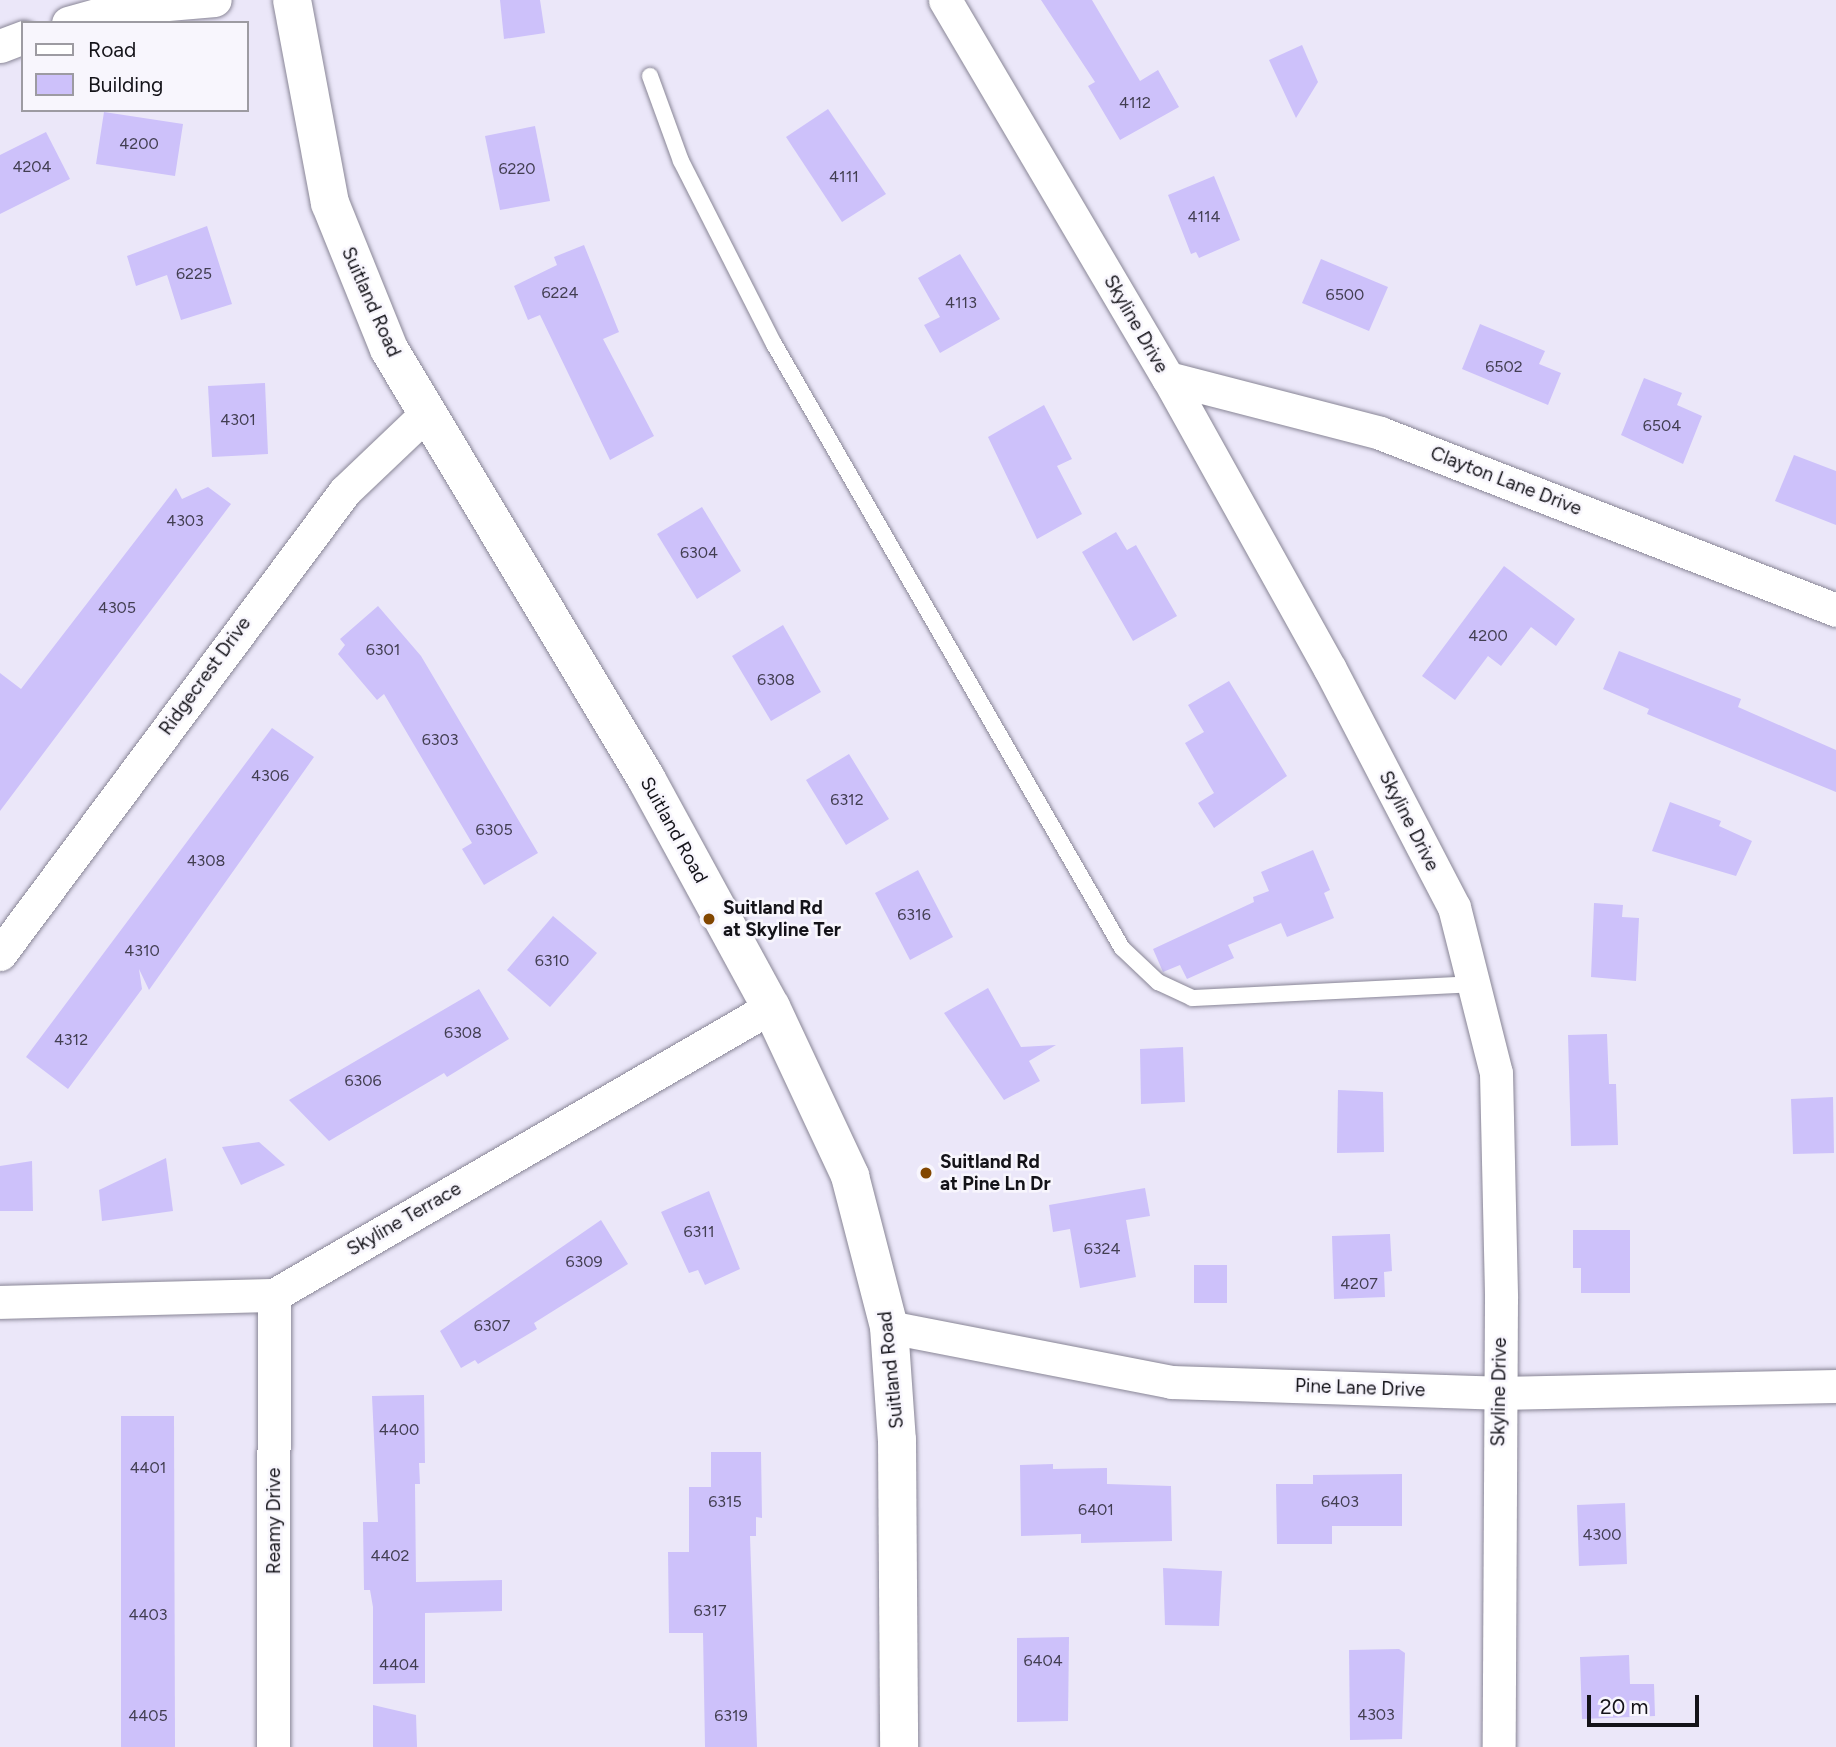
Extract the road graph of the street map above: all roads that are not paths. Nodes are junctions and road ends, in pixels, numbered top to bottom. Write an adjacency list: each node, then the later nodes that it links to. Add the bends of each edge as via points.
1 (215, 0): 4 (street, via 121,8)
2 (292, 0): 9 (main road, Suitland Road, via 330,203 389,349)
3 (946, 0): 8 (street, Skyline Drive)
4 (75, 21)
5 (21, 38): 6 (street)
6 (0, 46)
7 (650, 76): 12 (lane, via 681,161 774,344 1122,948 1158,982 1192,998)
8 (1168, 378): 10 (street, Clayton Lane Drive, via 1380,433); 12 (street, Skyline Drive, via 1330,669 1454,907)
9 (427, 412): 11 (street, Ridgecrest Drive, via 345,491); 13 (main road, Suitland Road, via 647,780)
10 (1836, 610)
11 (0, 954)
12 (1474, 984): 18 (street, Skyline Drive, via 1496,1073)
13 (771, 1007): 14 (street, Skyline Terrace); 16 (main road, Suitland Road, via 850,1176)
14 (274, 1295): 15 (street, Skyline Terrace); 19 (street, Reamy Drive)
15 (0, 1302)
16 (889, 1327): 18 (street, Pine Lane Drive, via 1171,1382); 20 (main road, Suitland Road, via 897,1440)
17 (1836, 1386): 18 (street, Pine Lane Drive)
18 (1498, 1393): 21 (street, Skyline Drive)
19 (274, 1747)
20 (899, 1747)
21 (1499, 1747)

